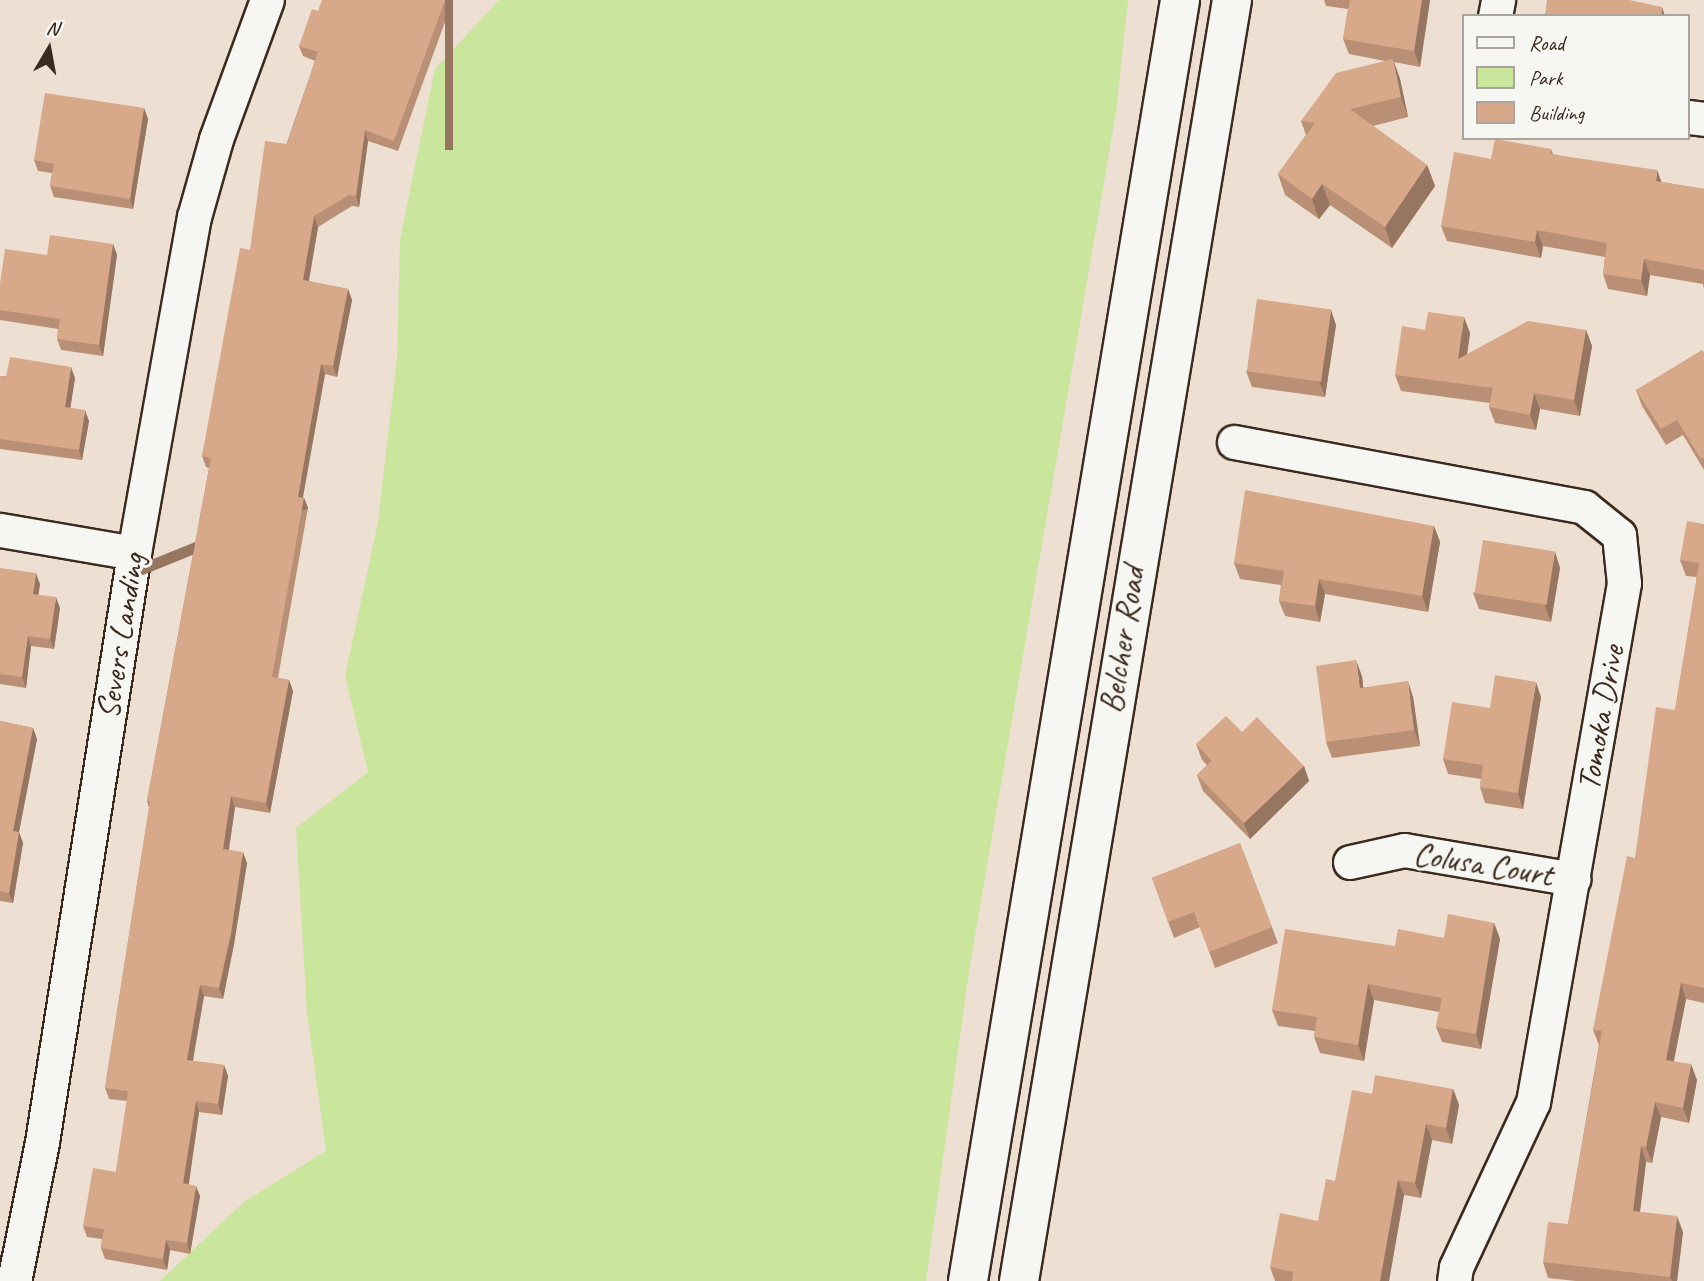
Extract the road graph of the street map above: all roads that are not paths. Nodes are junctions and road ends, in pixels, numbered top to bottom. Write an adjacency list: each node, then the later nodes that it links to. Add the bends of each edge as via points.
1 (267, 0): 6 (street, Severs Landing, via 216,139 194,217)
2 (1180, 0): 10 (main road, Belcher Road)
3 (1232, 0): 11 (main road, Belcher Road)
4 (1234, 442): 8 (street, Tomoka Drive, via 1584,506 1619,535 1624,583)
5 (0, 530): 6 (street)
6 (134, 553): 9 (street, Severs Landing, via 42,1142)
7 (1350, 862): 8 (street, Colusa Court, via 1404,850)
8 (1574, 879): 12 (street, Tomoka Drive, via 1533,1102 1456,1267)
9 (14, 1281)
10 (968, 1281)
11 (1019, 1281)
12 (1454, 1281)

